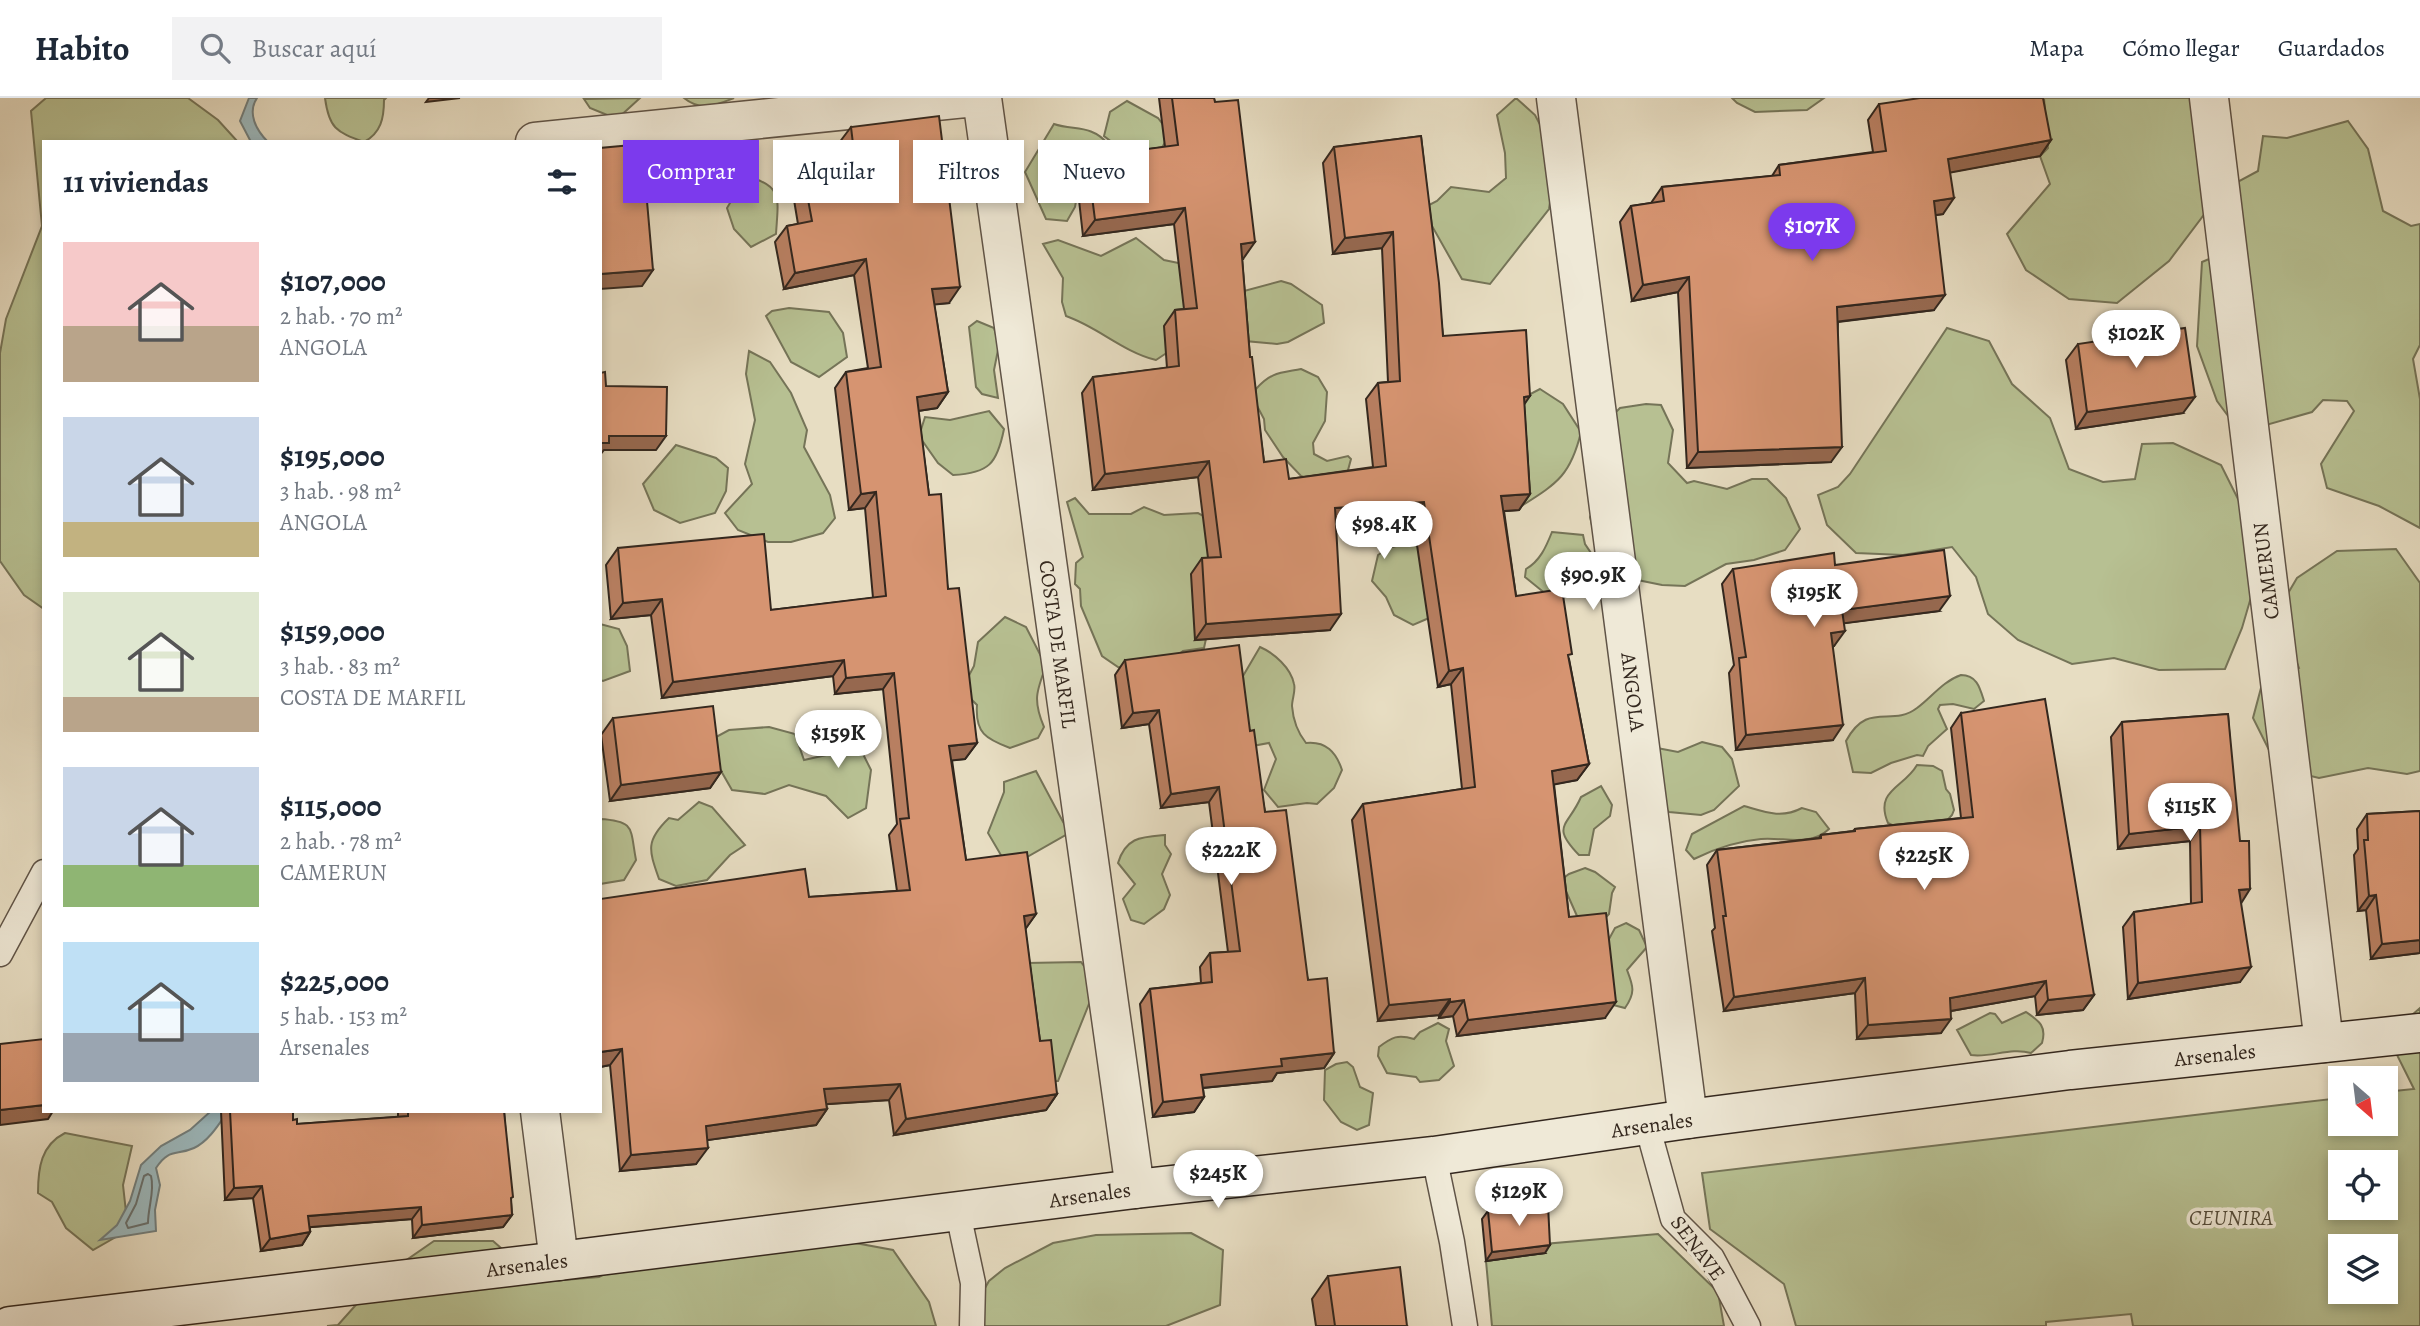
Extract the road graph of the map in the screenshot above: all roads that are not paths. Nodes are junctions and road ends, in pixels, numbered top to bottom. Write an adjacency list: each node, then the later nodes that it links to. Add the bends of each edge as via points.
1 (965, 98): 5 (street)
2 (982, 98): 14 (street, COSTA DE MARFIL)
3 (1556, 98): 11 (street, ANGOLA)
4 (2209, 98): 9 (street, CAMERUN)
5 (555, 140)
6 (42, 876): 7 (lane)
7 (0, 954)
8 (2420, 1033): 9 (street, Arsenales)
9 (2324, 1043): 11 (street, Arsenales)
10 (540, 1113): 16 (street)
11 (1688, 1119): 12 (street, Arsenales)
12 (1647, 1125): 13 (street, Arsenales); 20 (lane, SENAVE, via 1673,1219 1712,1258)
13 (1434, 1156): 14 (street, Arsenales); 19 (lane)
14 (1135, 1189): 15 (street, Arsenales)
15 (958, 1213): 16 (street, Arsenales); 18 (lane, via 973,1283)
16 (559, 1261): 17 (street, Arsenales)
17 (10, 1326)
18 (972, 1326)
19 (1465, 1326)
20 (1748, 1326)

